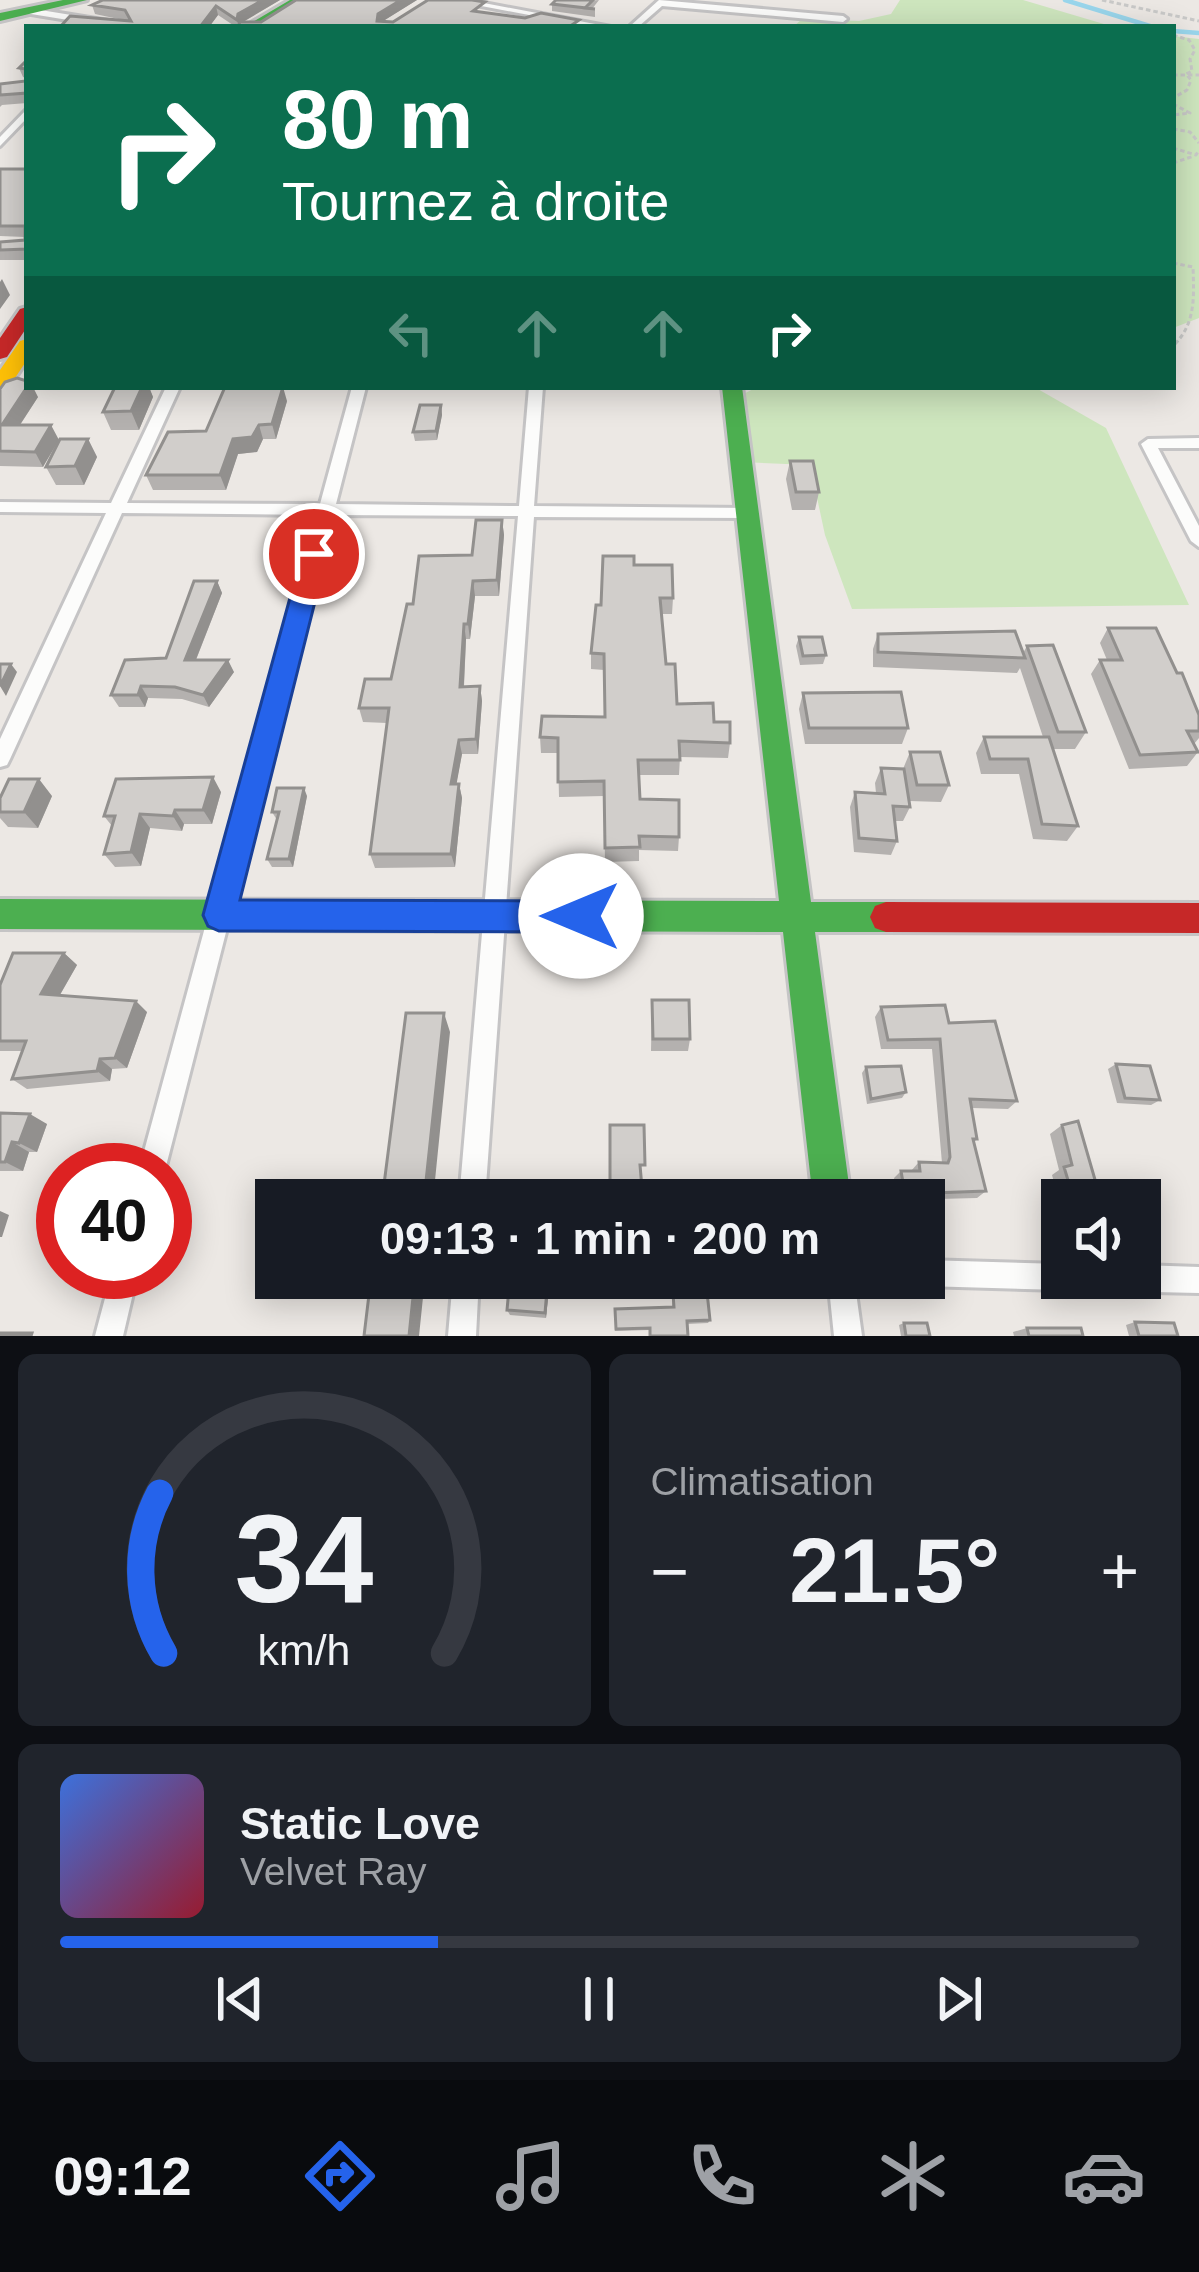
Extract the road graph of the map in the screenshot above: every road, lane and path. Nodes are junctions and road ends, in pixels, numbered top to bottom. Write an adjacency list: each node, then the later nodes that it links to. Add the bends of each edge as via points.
1 (303, 0): 12 (street); 13 (street)
2 (454, 0): 6 (street)
3 (528, 0): 6 (street)
4 (1102, 0): 10 (path)
5 (662, 2): 9 (street); 16 (street)
6 (530, 13): 14 (street); 15 (street)
7 (14, 14): 8 (street)
8 (82, 15): 11 (street)
9 (843, 19)
10 (1199, 21)
11 (116, 24)
12 (256, 24)
13 (266, 24)
14 (517, 24)
15 (590, 24)
16 (636, 24)
17 (1176, 36): 18 (path, via 1195,50)
18 (1186, 74): 19 (path); 20 (path); 21 (path, via 1187,90)
19 (1176, 75)
20 (1199, 75)
21 (1176, 99)
22 (1176, 103): 24 (path, via 1190,113)
23 (24, 115): 25 (street)
24 (1176, 115)
25 (0, 143)
26 (1196, 266): 28 (path, via 1191,326)
27 (24, 318): 30 (street)
28 (1176, 343)
29 (24, 349): 31 (street)
30 (0, 353)
31 (0, 386)
32 (172, 390): 38 (street)
33 (357, 390): 39 (street)
34 (536, 390): 40 (street)
35 (732, 390): 41 (street)
36 (1199, 443): 42 (street, via 1148,444)
37 (0, 507): 38 (street)
38 (117, 508): 39 (street); 43 (street)
39 (326, 509): 40 (street); 45 (street)
40 (526, 511): 41 (street); 46 (street)
41 (748, 513): 47 (street)
42 (1199, 541)
43 (0, 759)
44 (0, 914): 45 (street)
45 (219, 915): 46 (street); 49 (street)
46 (495, 916): 47 (street); 50 (street)
47 (797, 917): 48 (street); 51 (street)
48 (1199, 919)
49 (159, 1143)
50 (474, 1179)
51 (829, 1179)
52 (945, 1274): 53 (street)
53 (1041, 1277)
54 (1161, 1279): 55 (street)
55 (1199, 1280)
56 (118, 1299): 59 (street)
57 (464, 1299): 60 (street)
58 (844, 1299): 61 (street)
59 (109, 1336)
60 (461, 1336)
61 (848, 1336)

